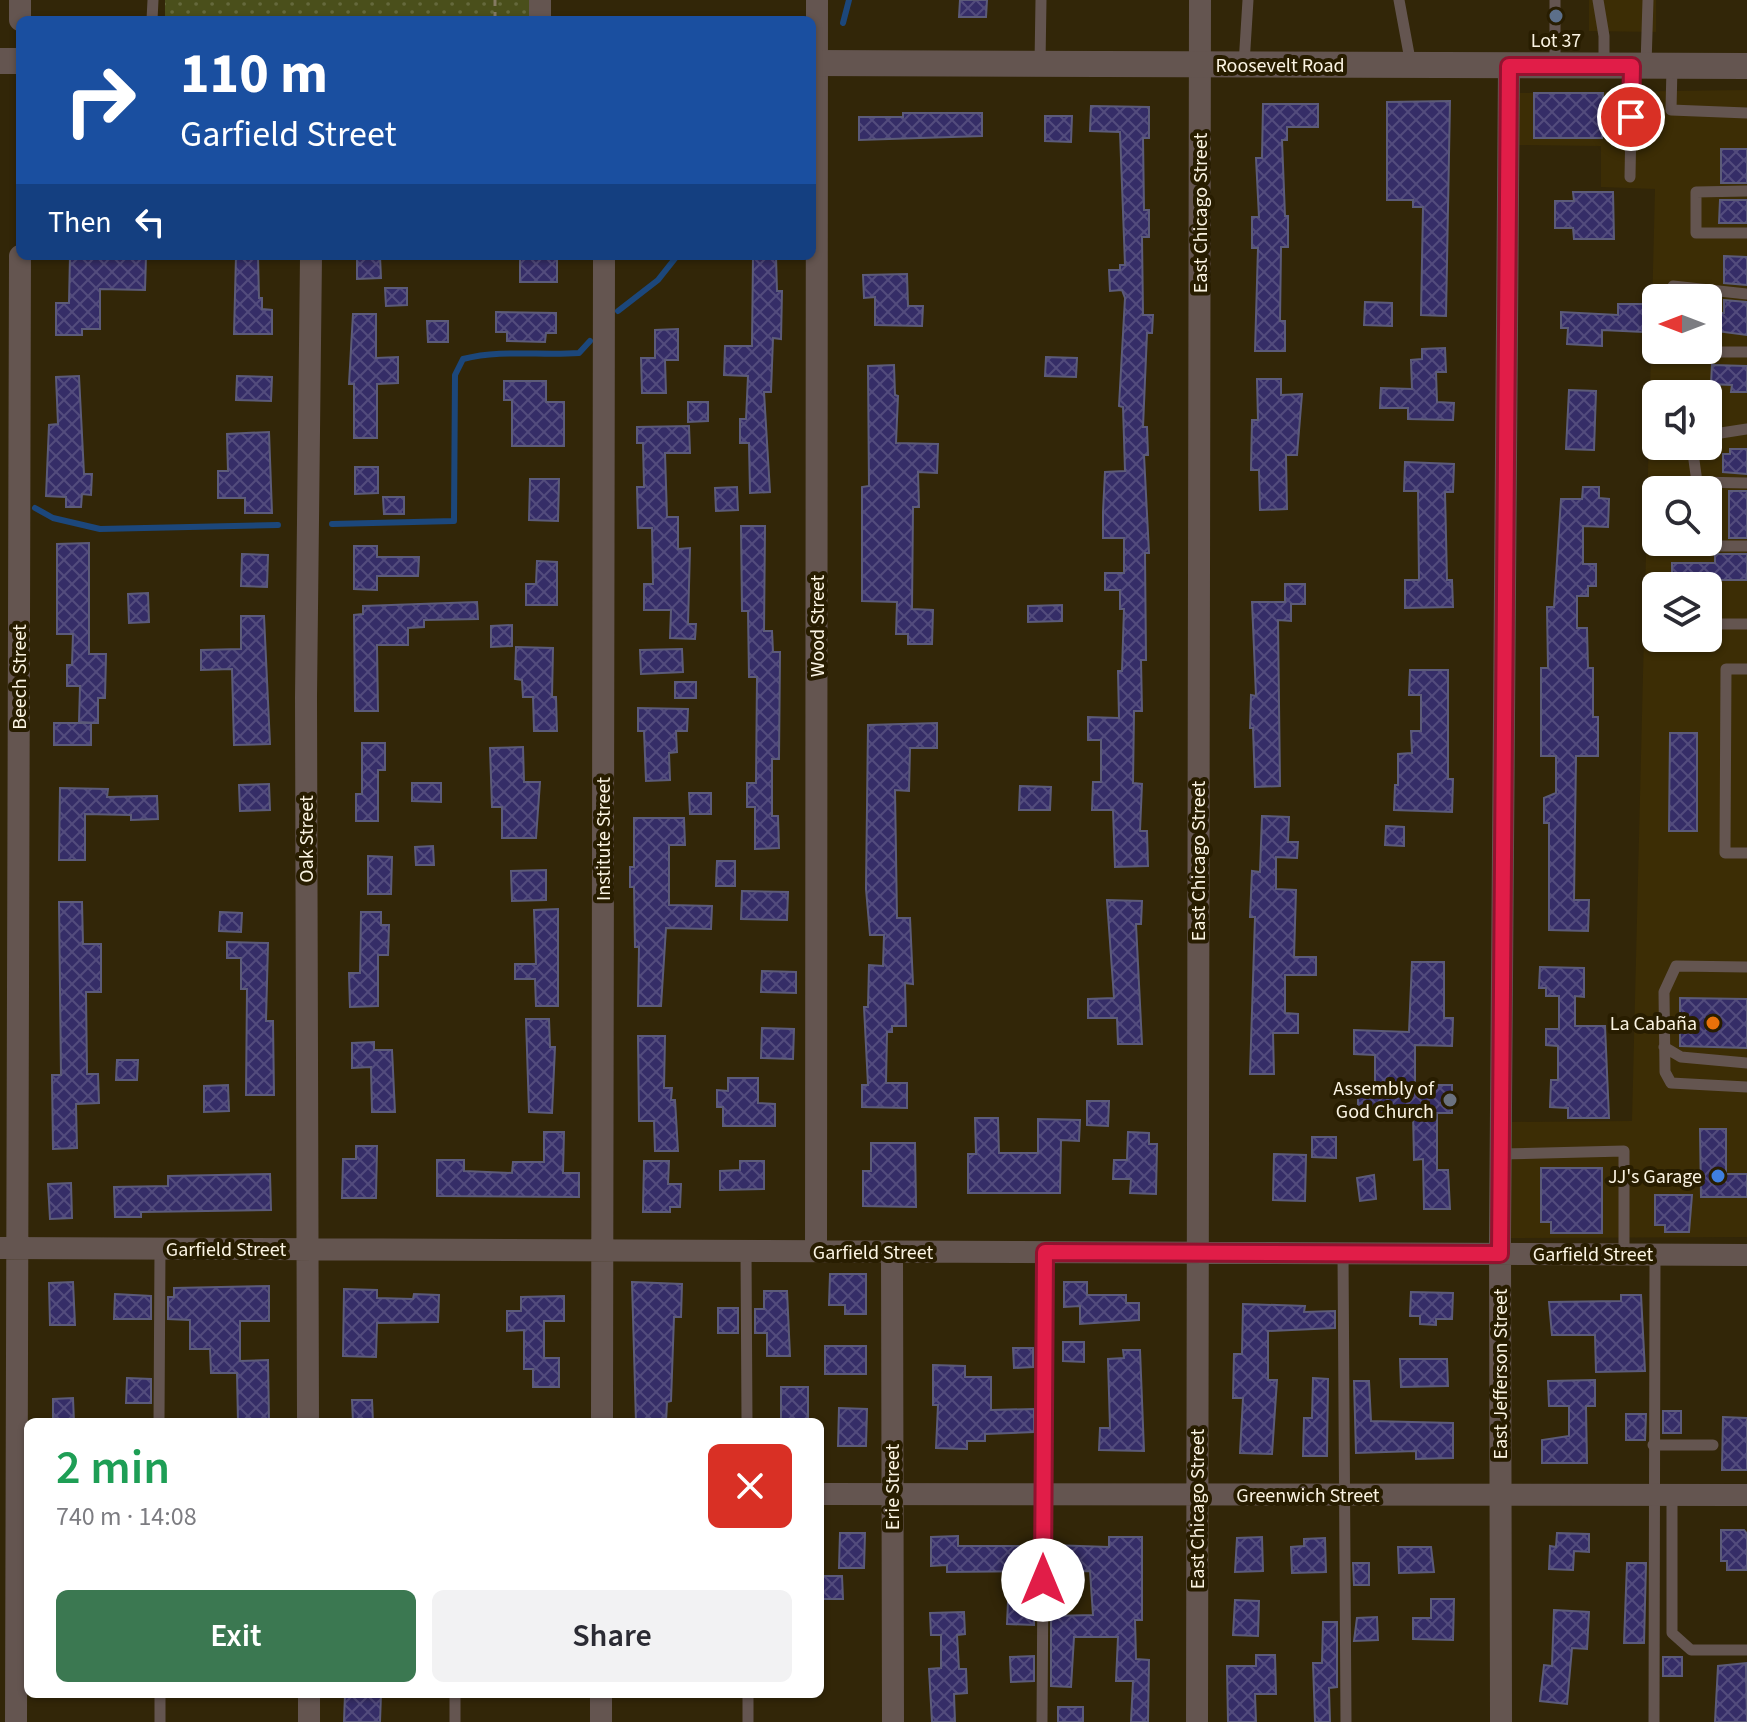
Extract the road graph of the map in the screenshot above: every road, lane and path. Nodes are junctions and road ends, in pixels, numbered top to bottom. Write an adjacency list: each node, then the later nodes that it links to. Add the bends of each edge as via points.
1 (817, 0): 9 (street, Wood Street)
2 (1041, 0): 11 (lane)
3 (1200, 0): 12 (street, East Chicago Street)
4 (1248, 0): 13 (lane)
5 (1399, 0): 14 (lane)
6 (1555, 0): 16 (lane)
7 (1598, 0): 17 (lane)
8 (1648, 0): 18 (lane)
9 (816, 32)
10 (816, 63): 11 (street, Roosevelt Road)
11 (1040, 64): 12 (street, Roosevelt Road)
12 (1200, 65): 13 (street, Roosevelt Road); 56 (street, East Chicago Street)
13 (1244, 65): 14 (street, Roosevelt Road)
14 (1411, 65): 15 (street, Roosevelt Road)
15 (1509, 66): 16 (street, Roosevelt Road); 46 (street, East Jefferson Street)
16 (1555, 66): 17 (street, Roosevelt Road)
17 (1604, 66): 18 (street, Roosevelt Road)
18 (1650, 66): 19 (street, Roosevelt Road); 20 (lane, via 1671,110); 21 (lane)
19 (1747, 66)
20 (1747, 113)
21 (1630, 177)
22 (1747, 191): 23 (lane, via 1696,192 1696,233)
23 (1747, 233)
24 (20, 260): 47 (street, Beech Street)
25 (311, 260): 49 (street, Oak Street)
26 (604, 260): 50 (street, Institute Street)
27 (815, 260): 53 (street, Wood Street)
28 (1722, 291): 29 (lane)
29 (1747, 294)
30 (1722, 352): 31 (lane)
31 (1747, 352)
32 (1747, 429): 33 (lane)
33 (1722, 433)
34 (1694, 460): 35 (lane, via 1697,482)
35 (1747, 483)
36 (1722, 546): 37 (lane)
37 (1747, 546)
38 (1722, 624): 39 (lane)
39 (1747, 624)
40 (1747, 669): 41 (lane, via 1726,669 1725,838 1725,853)
41 (1747, 853)
42 (1747, 967): 43 (lane, via 1676,966 1665,986)
43 (1664, 1047): 44 (lane, via 1681,1057); 45 (lane, via 1671,1083)
44 (1747, 1063)
45 (1747, 1087)
46 (1501, 1154): 58 (street, East Jefferson Street); 59 (lane, via 1624,1151)
47 (7, 1248): 48 (street, Garfield Street); 67 (street, Beech Street)
48 (160, 1249): 49 (street, Garfield Street); 61 (lane)
49 (306, 1249): 50 (street, Garfield Street); 62 (street, Oak Street)
50 (602, 1250): 52 (street, Garfield Street); 63 (street, Institute Street)
51 (1746, 1250): 60 (street, Garfield Street)
52 (746, 1251): 53 (street, Garfield Street); 64 (lane)
53 (816, 1251): 54 (street, Garfield Street)
54 (892, 1252): 55 (street, Garfield Street); 69 (street, Erie Street)
55 (1045, 1252): 56 (street, Garfield Street); 70 (lane)
56 (1197, 1253): 57 (street, Garfield Street); 71 (street, East Chicago Street)
57 (1343, 1253): 58 (street, Garfield Street); 72 (lane)
58 (1500, 1254): 59 (street, Garfield Street); 73 (street, East Jefferson Street)
59 (1624, 1254): 60 (street, Garfield Street)
60 (1655, 1255): 65 (lane)
61 (159, 1418)
62 (308, 1418)
63 (602, 1418)
64 (747, 1418)
65 (1653, 1445): 66 (lane); 74 (lane)
66 (1713, 1445)
67 (15, 1493): 76 (street, Beech Street)
68 (824, 1494): 69 (street, Greenwich Street)
69 (892, 1494): 70 (street, Greenwich Street); 89 (street, Erie Street)
70 (1043, 1494): 71 (street, Greenwich Street); 90 (lane)
71 (1197, 1495): 72 (street, Greenwich Street); 91 (street, East Chicago Street)
72 (1345, 1495): 73 (street, Greenwich Street); 92 (lane)
73 (1500, 1495): 74 (street, Greenwich Street); 93 (street, East Jefferson Street)
74 (1662, 1495): 75 (street, Greenwich Street); 77 (lane, via 1672,1633 1691,1650); 94 (lane)
75 (1747, 1495)
76 (21, 1645): 83 (street, Beech Street)
77 (1747, 1650)
78 (160, 1698): 84 (lane)
79 (309, 1698): 85 (street)
80 (455, 1698): 86 (lane)
81 (601, 1698): 87 (street)
82 (748, 1698): 88 (lane)
83 (16, 1722)
84 (160, 1722)
85 (309, 1722)
86 (455, 1722)
87 (601, 1722)
88 (748, 1722)
89 (893, 1722)
90 (1042, 1722)
91 (1197, 1722)
92 (1346, 1722)
93 (1501, 1722)
94 (1654, 1722)

